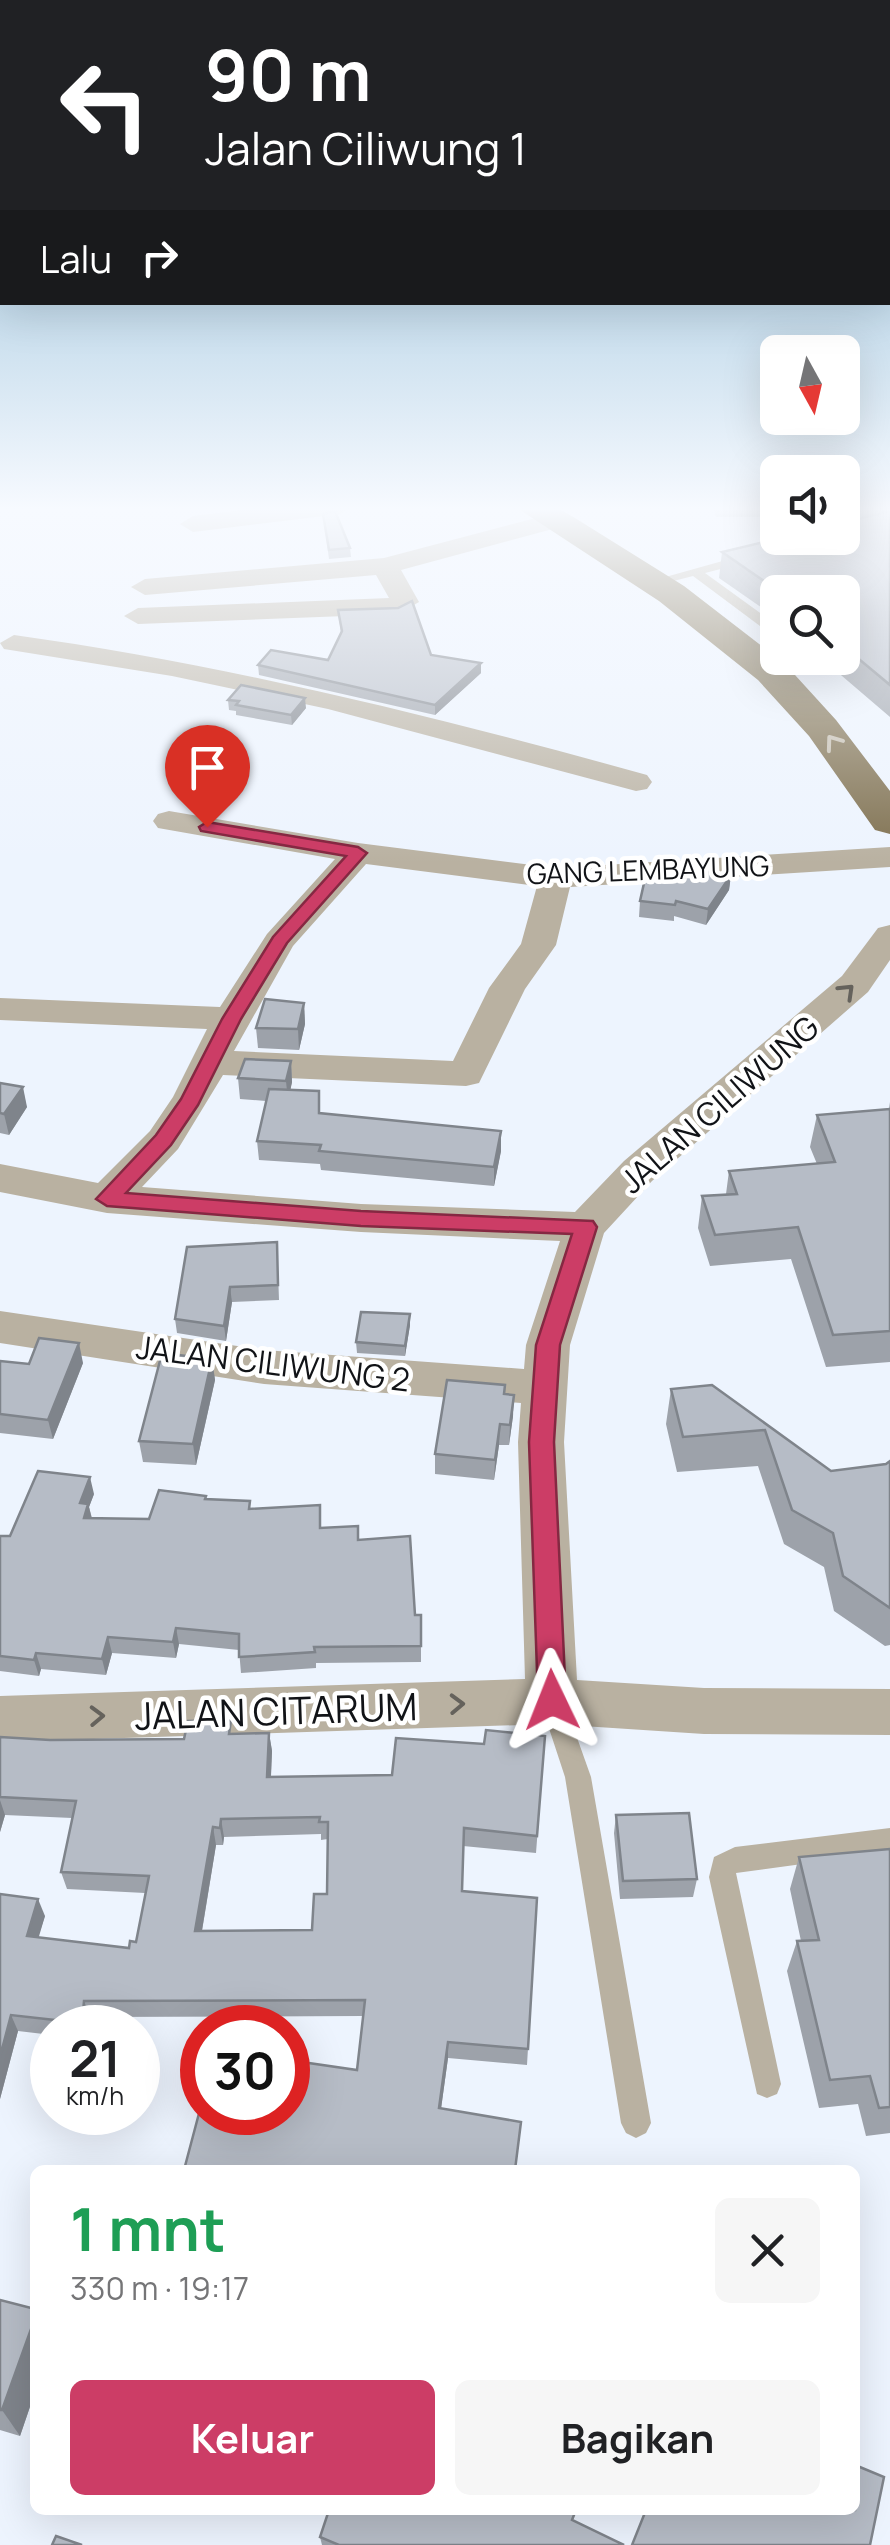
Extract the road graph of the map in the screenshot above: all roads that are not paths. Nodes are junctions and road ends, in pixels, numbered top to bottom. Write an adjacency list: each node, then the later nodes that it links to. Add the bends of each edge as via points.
1 (173, 625): 6 (street)
2 (711, 625): 4 (highway)
3 (754, 625): 4 (lane)
4 (722, 632): 8 (highway, one-way to 4, via 796,696)
5 (14, 643): 6 (street)
6 (160, 663): 7 (street, via 358,705)
7 (636, 782)
8 (878, 785): 10 (highway)
9 (170, 821): 11 (street, GANG LEMBAYUNG)
10 (890, 821)
11 (358, 853): 13 (street, GANG LEMBAYUNG); 16 (street, via 280,940)
12 (890, 857): 13 (street, GANG LEMBAYUNG)
13 (556, 878): 17 (street, via 538,945 506,988 470,1071)
14 (890, 935): 20 (street, JALAN CILIWUNG, one-way to 14, via 638,1171 855,984)
15 (0, 1009): 16 (street)
16 (232, 1019): 17 (street)
17 (210, 1062): 19 (street, via 164,1140)
18 (0, 1178): 19 (street)
19 (107, 1199): 20 (street)
20 (586, 1227): 22 (street, JALAN CILIWUNG, via 548,1345)
21 (0, 1327): 22 (street, JALAN CILIWUNG 2, via 264,1367)
22 (547, 1388): 23 (street, JALAN CILIWUNG, via 541,1442)
23 (552, 1700): 24 (street, JALAN CITARUM, via 704,1711); 25 (street, JALAN CITARUM, one-way to 23); 28 (lane, via 578,1777)
24 (890, 1712)
25 (0, 1720)
26 (890, 1840): 27 (lane, via 735,1859 723,1866)
27 (767, 2084)
28 (636, 2123)

